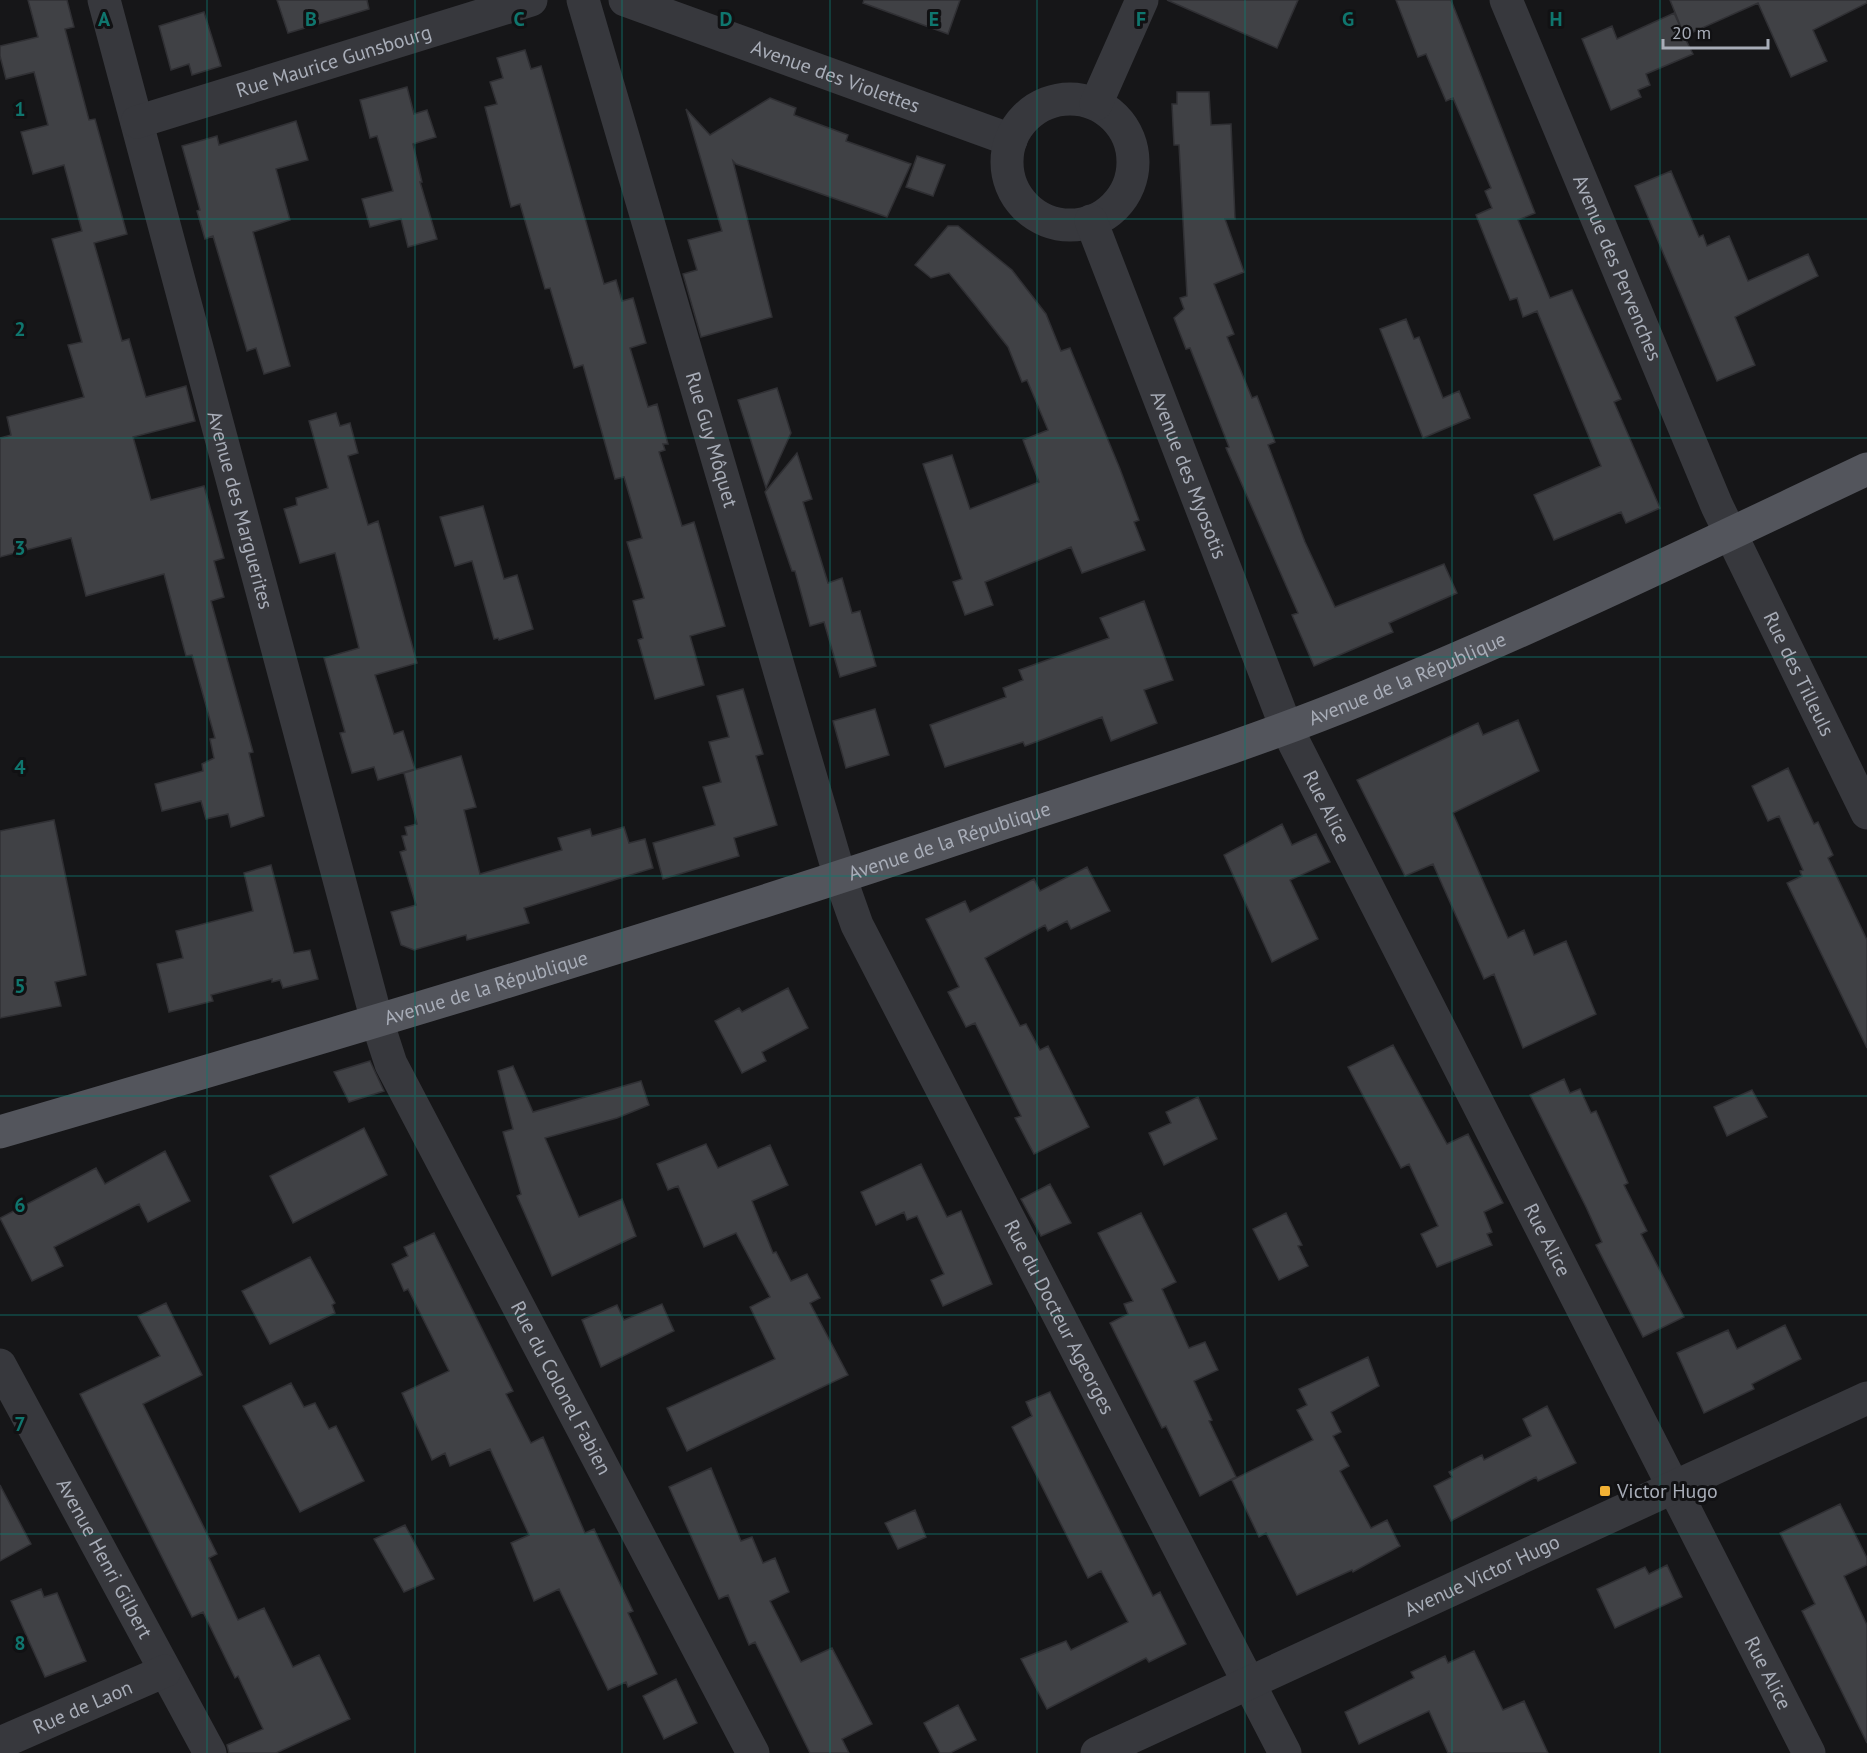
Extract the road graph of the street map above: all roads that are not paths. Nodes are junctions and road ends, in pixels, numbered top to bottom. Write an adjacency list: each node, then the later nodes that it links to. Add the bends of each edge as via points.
1 (104, 0): 8 (street, Avenue des Marguerites)
2 (531, 0): 8 (street, Rue Maurice Gunsbourg)
3 (583, 0): 15 (street, Rue Guy Môquet)
4 (1142, 0): 7 (street)
5 (1506, 0): 12 (street, Avenue des Pervenches)
6 (633, 1): 9 (street, Avenue des Violettes)
7 (1096, 104): 9 (street, via 1068,98 1046,103 1023,118); 10 (street, via 1114,116 1129,138 1134,160 1129,187 1117,205)
8 (137, 122): 16 (street, Avenue des Marguerites)
9 (1011, 140): 10 (street, via 1006,164 1011,186 1027,208 1045,220 1069,225)
10 (1091, 222): 13 (street, Avenue des Myosotis)
11 (1867, 468): 12 (main road, Avenue de la République)
12 (1730, 535): 13 (main road, Avenue de la République, via 1366,697); 14 (street, Rue des Tilleuls)
13 (1286, 727): 15 (main road, Avenue de la République); 20 (street, Rue Alice)
14 (1867, 813)
15 (840, 878): 16 (main road, Avenue de la République); 22 (street, Rue du Docteur Ageorges, via 857,925)
16 (377, 1022): 17 (main road, Avenue de la République); 25 (street, Rue du Colonel Fabien, via 391,1064)
17 (0, 1132)
18 (0, 1365): 21 (street, Avenue Henri Gilbert)
19 (1867, 1398): 20 (street, Avenue Victor Hugo)
20 (1674, 1488): 22 (street, Avenue Victor Hugo); 28 (street, Rue Alice)
21 (165, 1671): 23 (street, Rue de Laon); 24 (street, Avenue Henri Gilbert)
22 (1249, 1682): 26 (street, Avenue Victor Hugo); 27 (street, Rue du Docteur Ageorges)
23 (0, 1743)
24 (210, 1753)
25 (753, 1753)
26 (1097, 1753)
27 (1285, 1753)
28 (1809, 1753)

